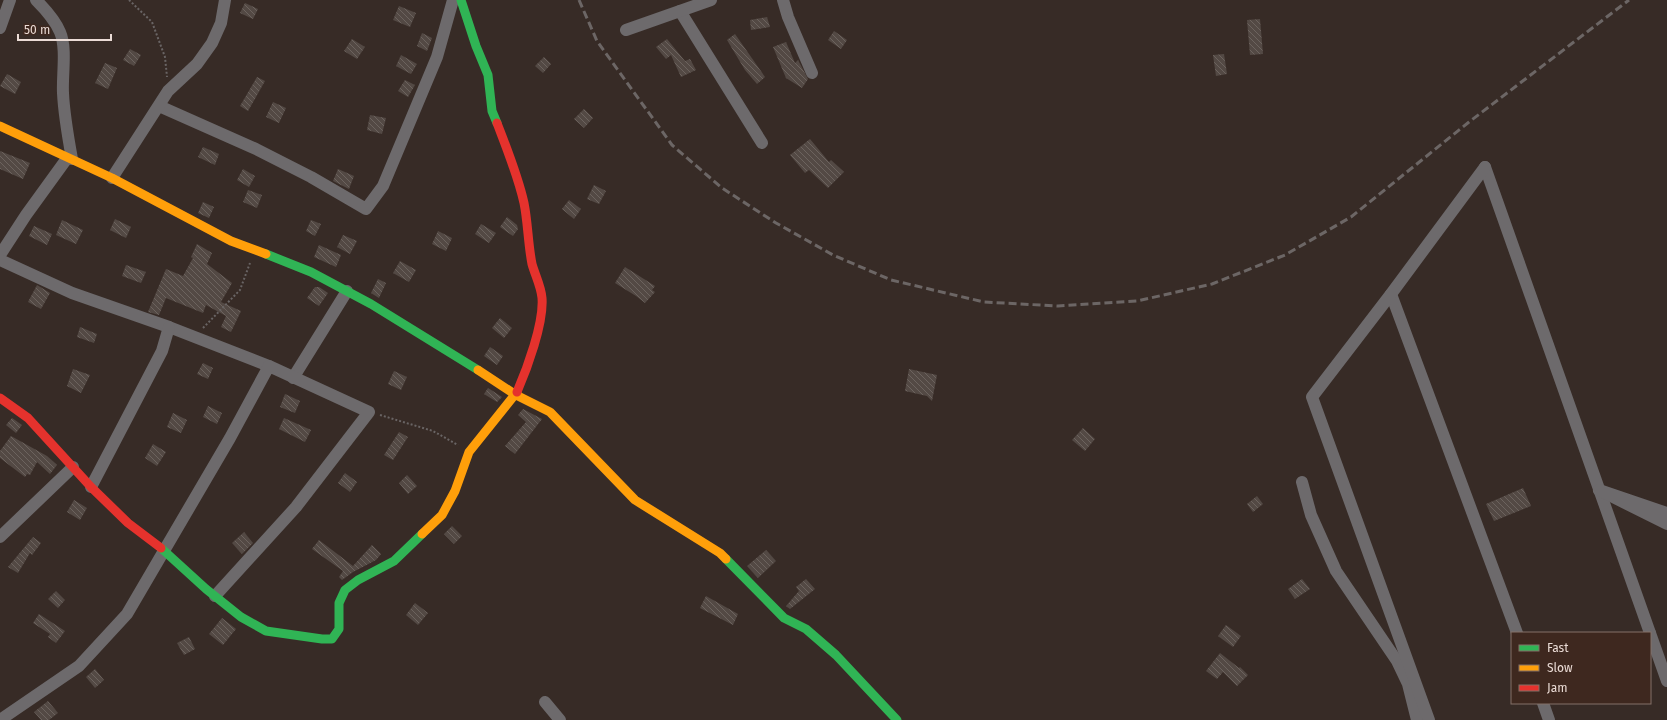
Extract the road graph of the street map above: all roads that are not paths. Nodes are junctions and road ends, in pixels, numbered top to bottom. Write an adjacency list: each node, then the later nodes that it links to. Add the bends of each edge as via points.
1 (10, 0): 9 (street)
2 (36, 0): 15 (street, via 60,32 64,59 62,91)
3 (225, 0): 12 (street, via 221,23 212,43 197,64 168,91)
4 (453, 0): 12 (street, via 434,64 383,186 366,209 256,149)
5 (461, 0): 24 (street, via 488,76 492,112 514,167 524,204 532,264 542,299 528,367)
6 (712, 0): 8 (street)
7 (783, 0): 11 (street)
8 (680, 11): 10 (street); 14 (street)
9 (0, 28)
10 (626, 30)
11 (812, 73)
12 (159, 106): 16 (street)
13 (0, 126): 15 (street)
14 (762, 143)
15 (70, 158): 16 (street); 17 (street, via 26,214)
16 (112, 178): 19 (street, via 231,242 311,272)
17 (0, 255)
18 (0, 260): 21 (street, via 72,293)
19 (347, 291): 23 (street); 24 (street, via 442,347)
20 (1391, 294): 29 (street, via 1485,167); 35 (street); 45 (street, via 1312,398)
21 (170, 327): 22 (street); 28 (street, via 162,351)
22 (269, 366): 23 (street); 33 (street)
23 (293, 378): 34 (street, via 370,412 296,507)
24 (516, 395): 34 (street, via 469,452 455,491 442,515 394,561 345,590 339,602 339,629 332,639 266,631 241,617); 43 (street, via 550,412 635,500 720,553 784,618 806,629 836,655)
25 (0, 398): 26 (street, via 28,418)
26 (74, 467): 28 (street); 32 (street)
27 (1302, 482): 44 (street, via 1311,515 1336,571 1397,661 1408,684)
28 (91, 487): 33 (street, via 128,523)
29 (1599, 490): 30 (street); 31 (street); 36 (street)
30 (1667, 513)
31 (1667, 524)
32 (0, 537)
33 (164, 550): 34 (street); 41 (street, via 127,614 79,666)
34 (215, 596)
35 (1517, 632)
36 (1650, 632)
37 (1651, 636): 38 (street)
38 (1667, 681)
39 (545, 702): 42 (street)
40 (1543, 704): 46 (street)
41 (0, 720)
42 (560, 720)
43 (897, 720)
44 (1417, 720)
45 (1429, 720)
46 (1549, 720)

